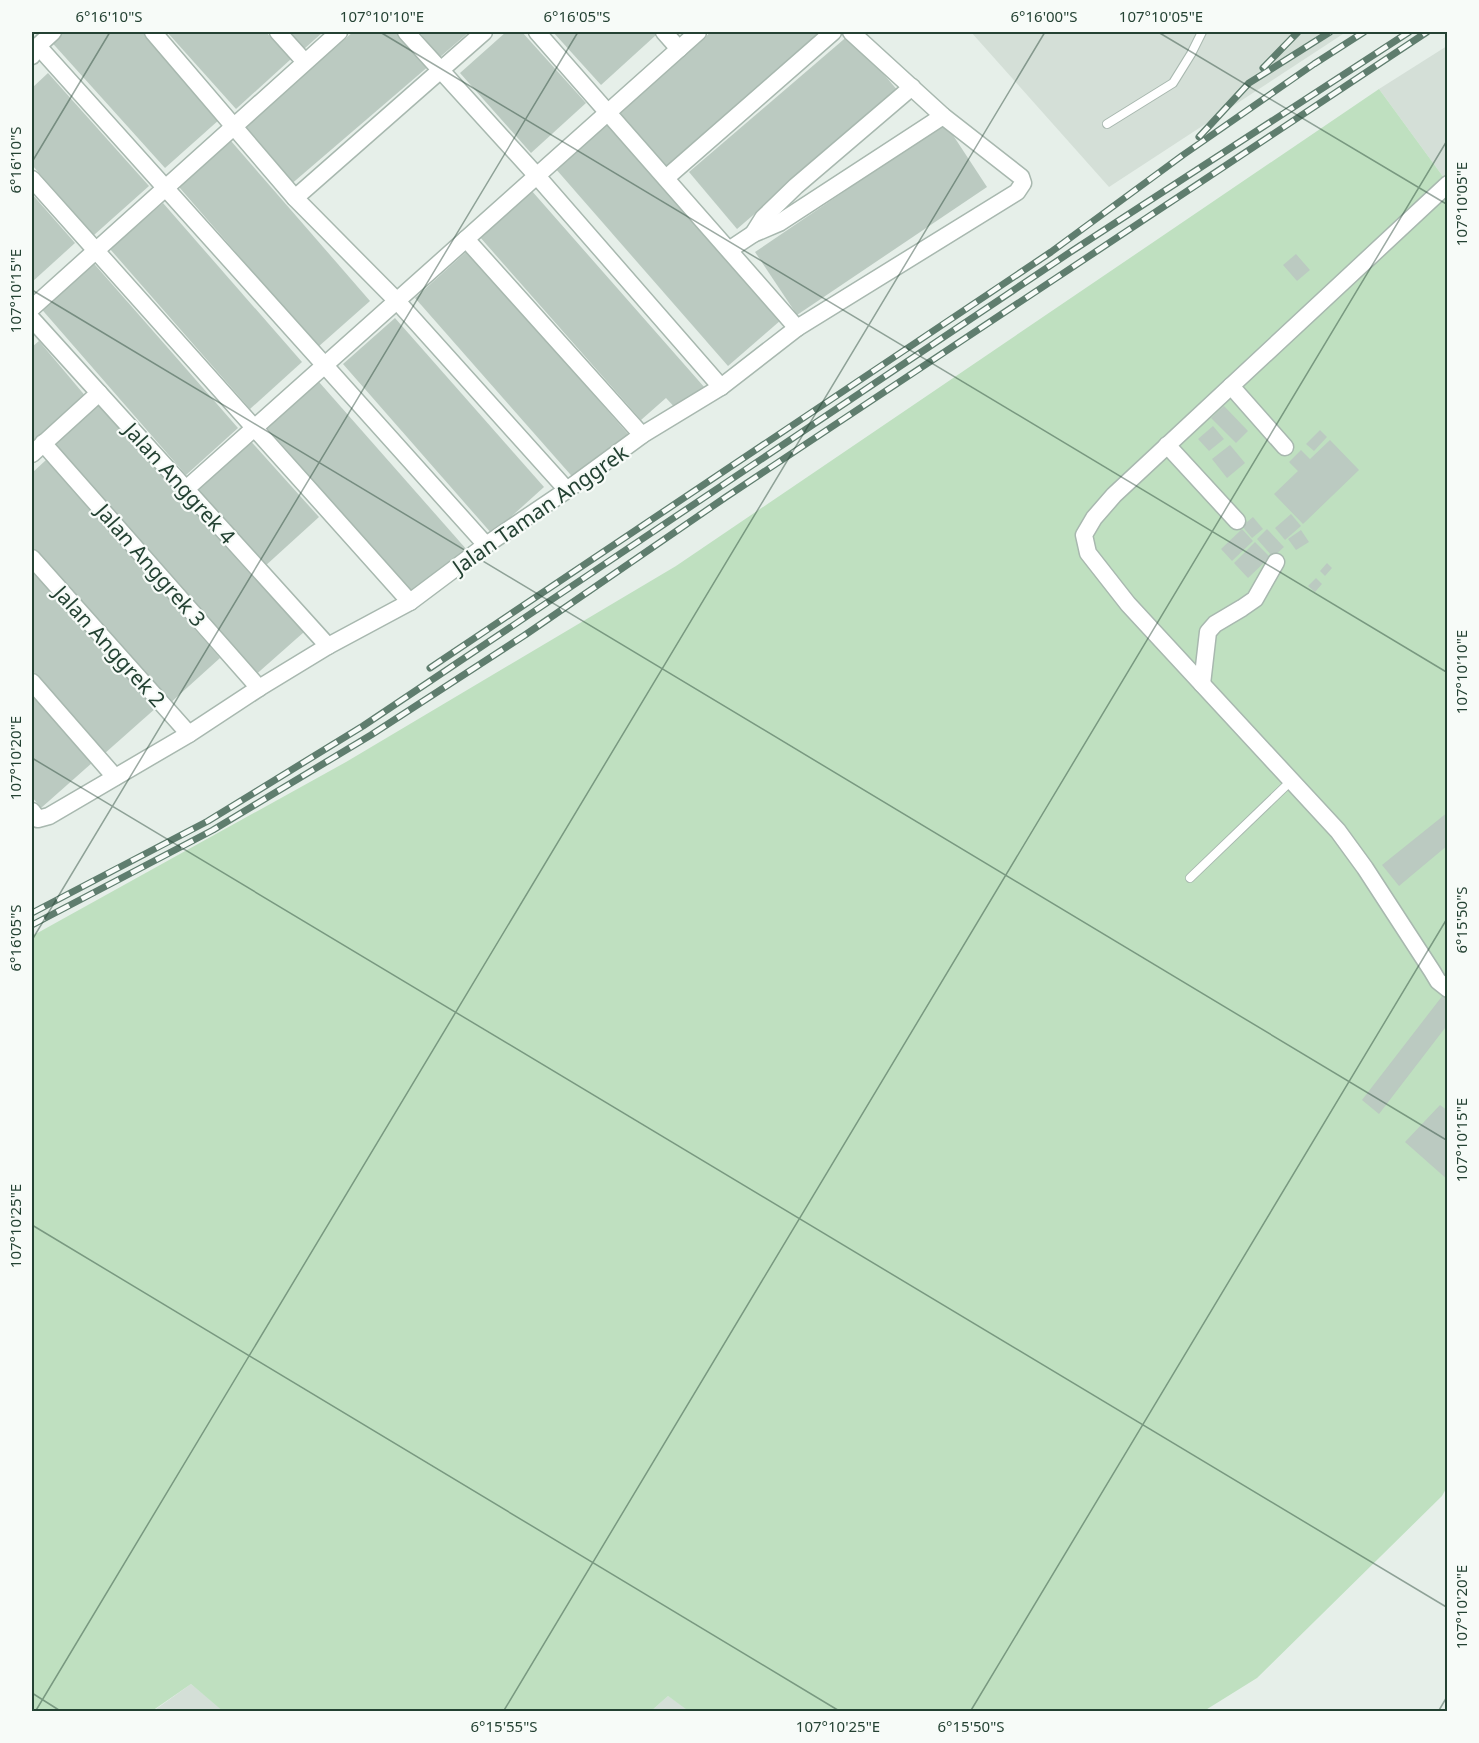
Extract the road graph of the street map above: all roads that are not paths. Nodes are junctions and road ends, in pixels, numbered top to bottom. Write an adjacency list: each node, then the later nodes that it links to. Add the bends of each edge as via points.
1 (54, 32): 14 (street)
2 (153, 32): 21 (street)
3 (278, 32): 15 (street)
4 (339, 32): 15 (street)
5 (406, 32): 16 (street)
6 (484, 32): 16 (street)
7 (537, 32): 18 (street)
8 (664, 32): 13 (street)
9 (698, 32): 13 (street)
10 (833, 32): 23 (street)
11 (851, 32): 17 (street)
12 (1202, 32): 20 (lane, via 1173,83)
13 (679, 49): 18 (street)
14 (35, 51): 26 (street)
15 (305, 62): 21 (street)
16 (441, 70): 22 (street); 27 (street)
17 (912, 87): 19 (street); 28 (street, via 796,186 763,218)
18 (608, 113): 22 (street); 23 (street)
19 (943, 116): 28 (street, via 779,223); 35 (street, Jalan Taman Anggrek, via 1021,177 1023,183 1017,192)
20 (1107, 124)
21 (234, 127): 26 (street); 27 (street)
22 (537, 176): 29 (street); 38 (street)
23 (666, 178): 31 (street)
24 (32, 179): 30 (street)
25 (1448, 184): 37 (street)
26 (166, 188): 30 (street); 36 (street)
27 (296, 198): 32 (street)
28 (753, 234): 31 (street)
29 (466, 239): 32 (street); 41 (street)
30 (96, 250): 33 (street); 40 (street)
31 (729, 250): 35 (street)
32 (397, 301): 36 (street); 46 (street)
33 (32, 308)
34 (34, 326): 39 (street, Jalan Anggrek 4)
35 (797, 328): 38 (street, Jalan Taman Anggrek)
36 (326, 365): 40 (street); 48 (street)
37 (1231, 386): 42 (street); 43 (street)
38 (721, 387): 41 (street, Jalan Taman Anggrek)
39 (99, 393): 44 (street); 45 (street, Jalan Anggrek 4)
40 (255, 428): 45 (street); 51 (street)
41 (642, 435): 46 (street, Jalan Taman Anggrek)
42 (1167, 445): 47 (street); 54 (street, via 1114,495 1087,529 1084,541 1088,553 1128,604)
43 (1285, 447)
44 (37, 448): 55 (street, Jalan Anggrek 3)
45 (186, 489): 52 (street, Jalan Anggrek 4)
46 (567, 490): 48 (street, Jalan Taman Anggrek)
47 (1237, 520)
48 (486, 545): 51 (street, Jalan Taman Anggrek)
49 (32, 558): 56 (street, Jalan Anggrek 2)
50 (1276, 562): 54 (street, via 1255,598 1208,632)
51 (410, 603): 52 (street, Jalan Taman Anggrek)
52 (328, 645): 55 (street, Jalan Taman Anggrek)
53 (32, 682): 57 (street)
54 (1202, 684): 58 (street)
55 (259, 687): 56 (street, Jalan Taman Anggrek)
56 (189, 734): 57 (street, Jalan Taman Anggrek)
57 (115, 777): 59 (street, Jalan Taman Anggrek, via 48,816)
58 (1292, 780): 60 (lane); 61 (street, via 1365,867 1431,971)
59 (35, 815)
60 (1190, 878)
61 (1448, 989)

